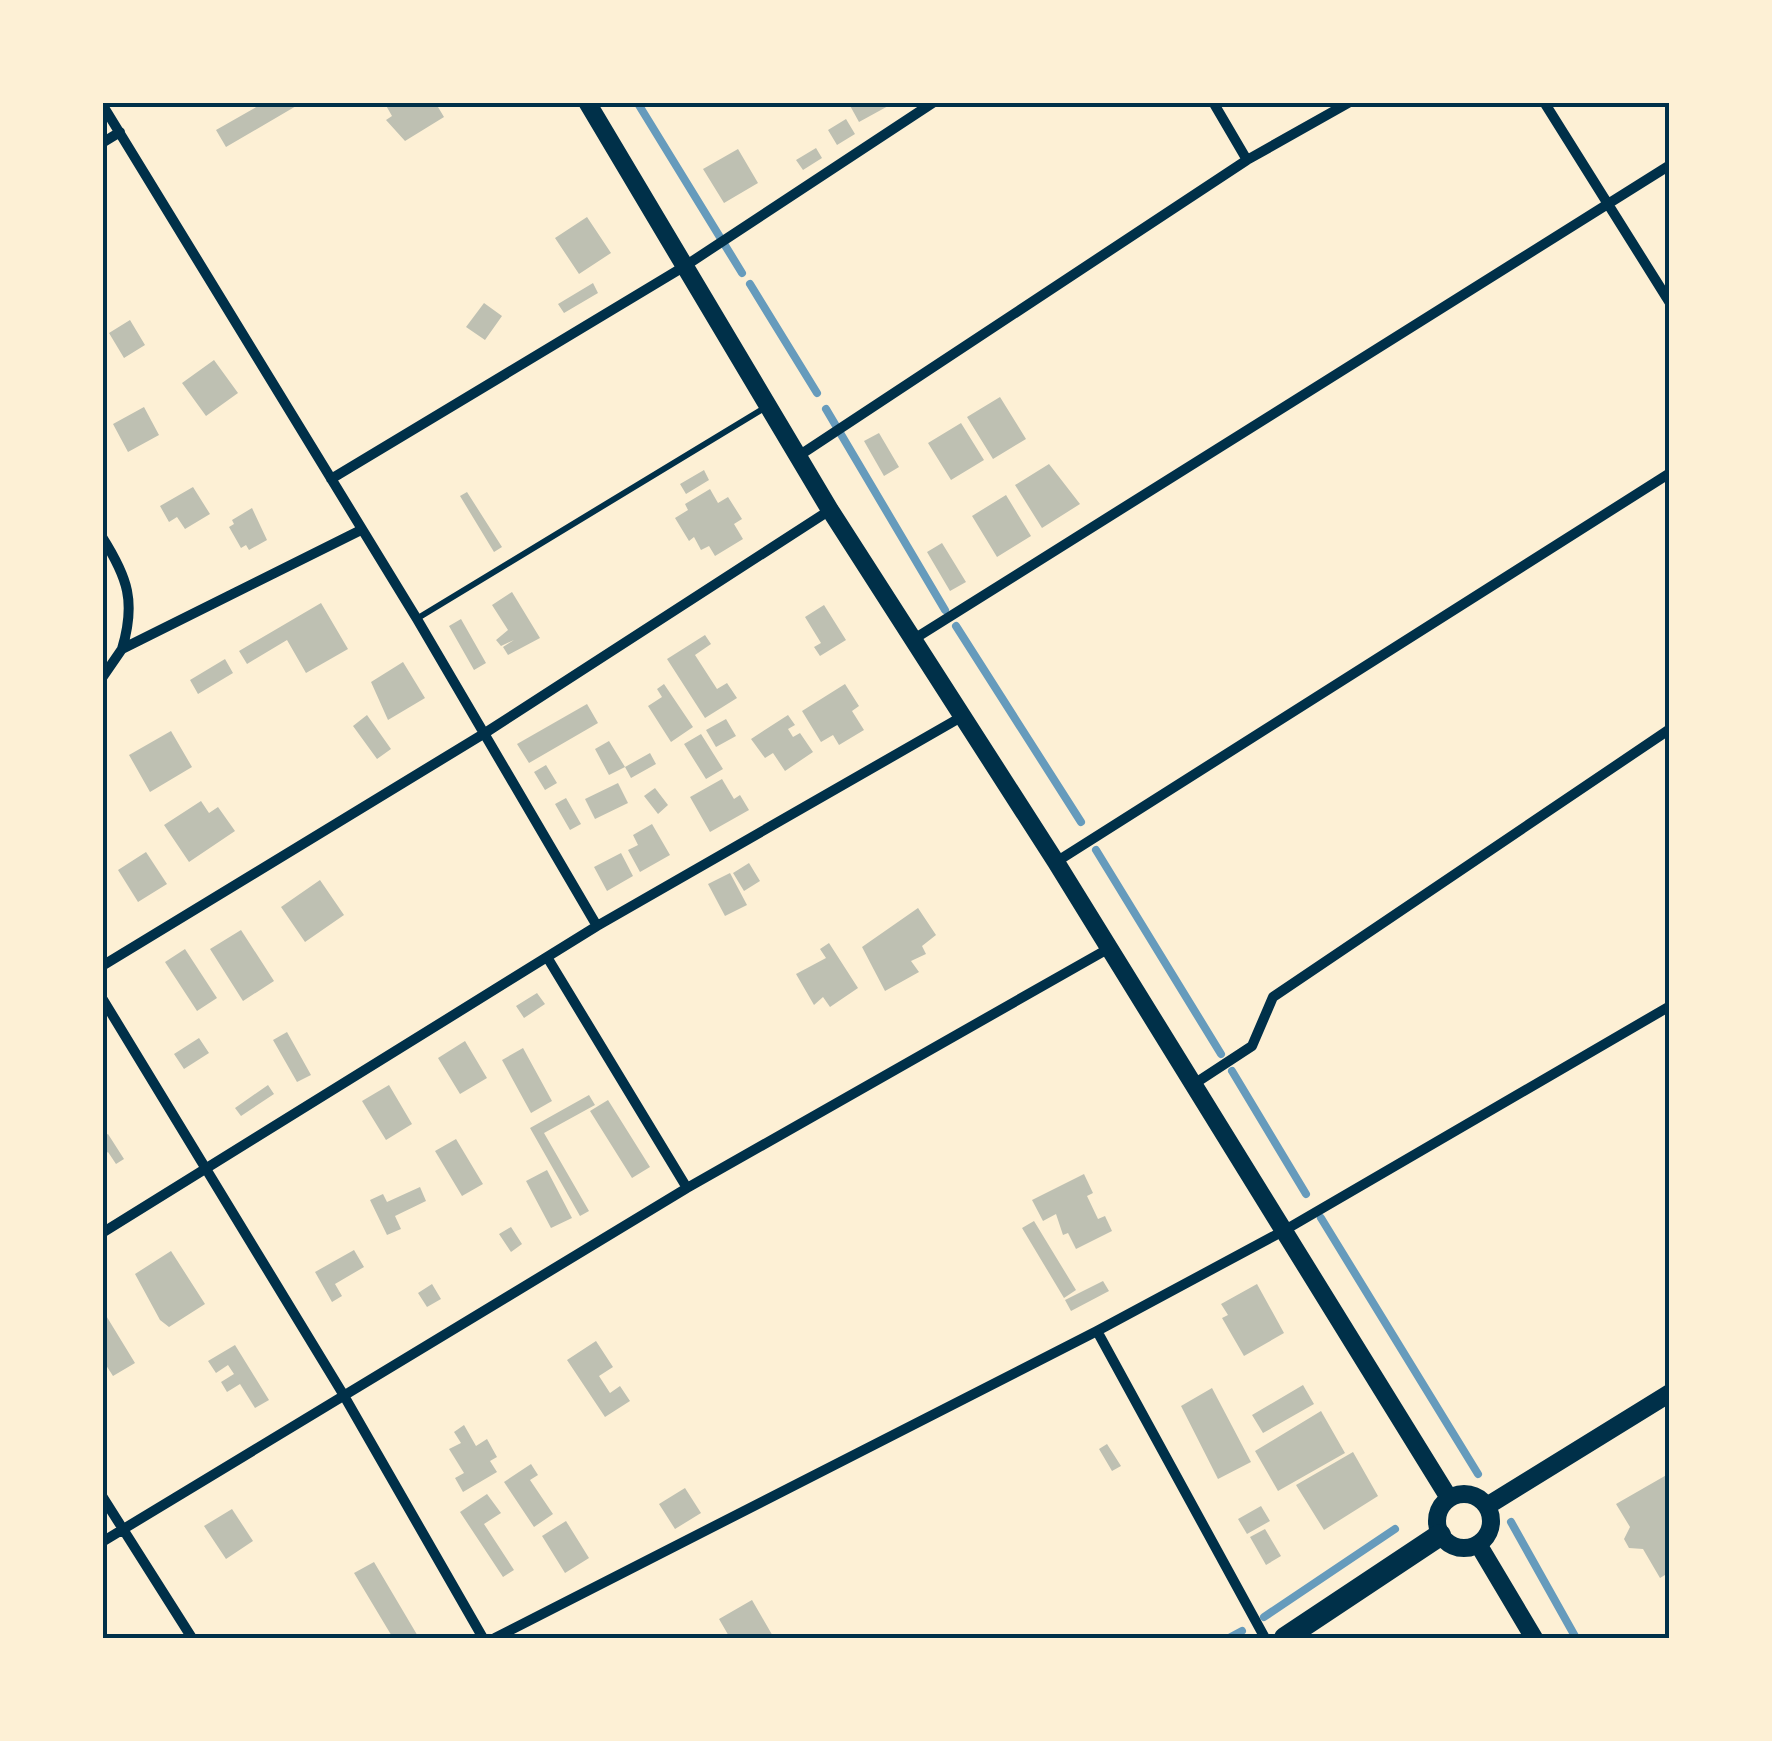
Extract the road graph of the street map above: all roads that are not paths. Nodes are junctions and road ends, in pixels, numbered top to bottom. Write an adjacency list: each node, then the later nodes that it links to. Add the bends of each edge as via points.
1 (588, 102): 12 (street)
2 (934, 102): 12 (street)
3 (1213, 102): 9 (street)
4 (1350, 102): 9 (street)
5 (1544, 102): 11 (street)
6 (102, 104): 7 (street)
7 (120, 132): 8 (street); 17 (street)
8 (102, 143)
9 (1248, 160): 15 (street)
10 (1670, 166): 11 (street)
11 (1608, 205): 13 (street); 22 (street)
12 (684, 266): 14 (street); 17 (street)
13 (1670, 303)
14 (768, 406): 15 (street); 21 (lane)
15 (800, 455): 18 (street)
16 (1670, 473): 28 (street)
17 (331, 480): 19 (street)
18 (830, 510): 22 (street); 27 (street)
19 (361, 530): 21 (street); 23 (street)
20 (102, 538): 23 (street, via 124,571 131,617)
21 (417, 619): 27 (street)
22 (914, 638): 25 (street)
23 (122, 649): 24 (street)
24 (102, 678)
25 (964, 716): 28 (street); 29 (street)
26 (1670, 729): 35 (street, via 1273,996 1252,1046)
27 (484, 734): 29 (street); 32 (street)
28 (1056, 862): 30 (street)
29 (596, 926): 31 (street)
30 (1106, 950): 35 (street); 37 (street)
31 (547, 957): 36 (street); 37 (street)
32 (102, 966)
33 (102, 998): 36 (street)
34 (1670, 1006): 38 (street)
35 (1194, 1084): 38 (street)
36 (206, 1168): 39 (street); 42 (street)
37 (687, 1188): 42 (street)
38 (1284, 1230): 40 (street); 44 (street)
39 (102, 1233)
40 (1097, 1332): 52 (street); 53 (street)
41 (1670, 1393): 45 (street)
42 (343, 1394): 46 (street); 51 (street)
43 (102, 1496): 46 (street)
44 (1449, 1498): 45 (street, via 1476,1496); 47 (street, via 1437,1514)
45 (1486, 1506): 49 (street, via 1490,1527)
46 (125, 1531): 48 (street); 50 (street)
47 (1440, 1534): 49 (street, via 1457,1547); 54 (main road)
48 (102, 1542)
49 (1478, 1544): 55 (street)
50 (192, 1638)
51 (483, 1638)
52 (496, 1638)
53 (1264, 1638)
54 (1285, 1638)
55 (1534, 1638)

